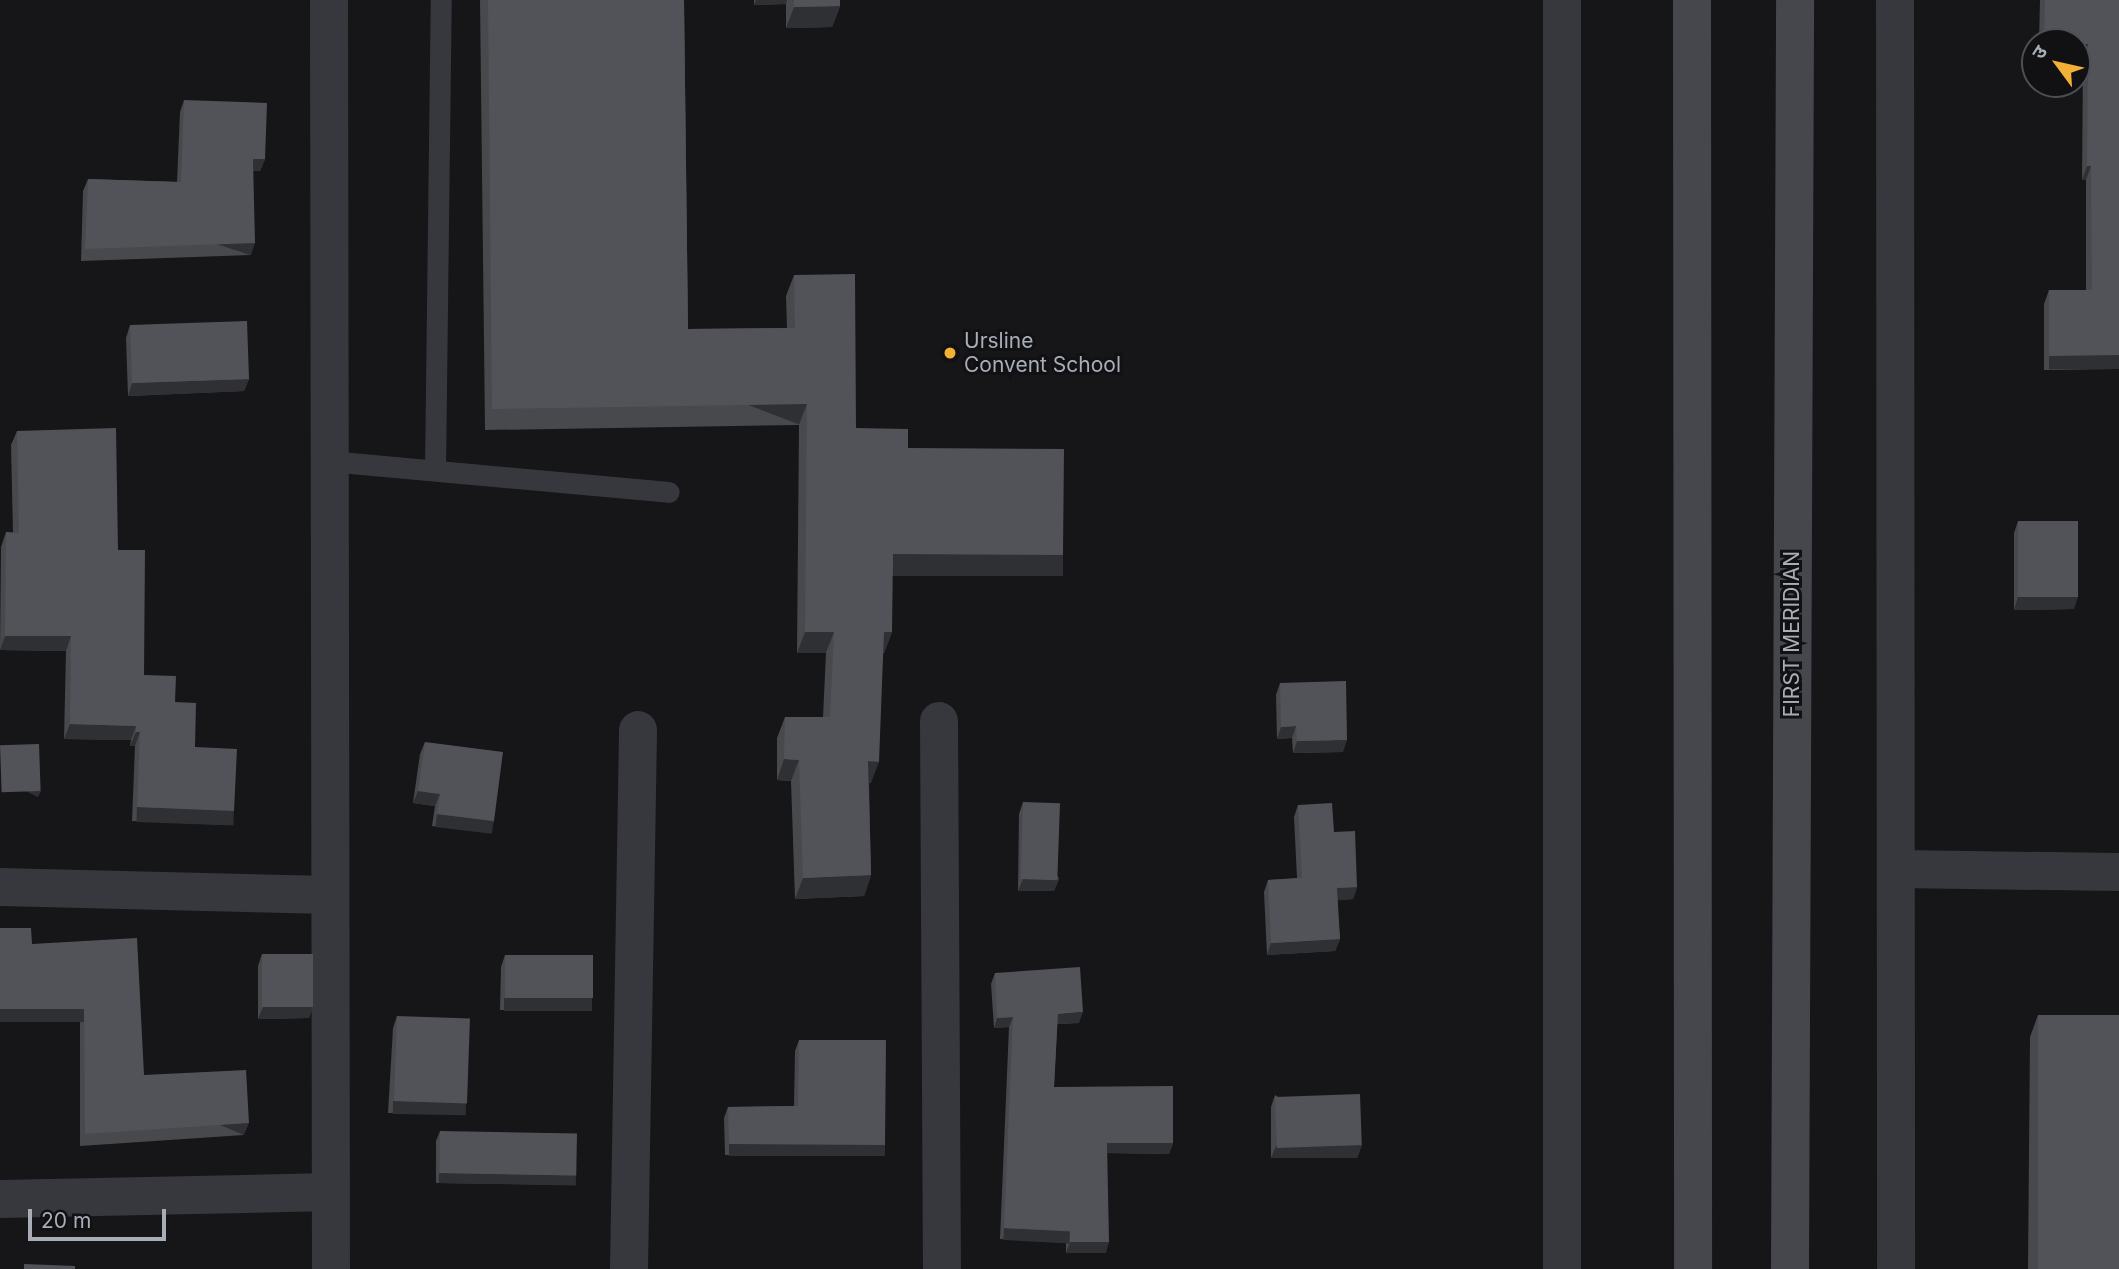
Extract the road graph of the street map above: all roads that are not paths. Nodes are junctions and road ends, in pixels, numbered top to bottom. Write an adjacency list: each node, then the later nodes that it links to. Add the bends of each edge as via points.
1 (329, 0): 7 (street)
2 (441, 0): 8 (lane)
3 (1562, 0): 21 (street)
4 (1692, 0): 22 (street)
5 (1795, 0): 23 (street, FIRST MERIDIAN)
6 (1895, 0): 12 (street)
7 (329, 461): 8 (lane); 15 (street)
8 (435, 470): 9 (lane)
9 (669, 492)
10 (939, 721): 20 (street)
11 (638, 730): 19 (street)
12 (1899, 869): 13 (street); 24 (street)
13 (2119, 872)
14 (0, 887): 15 (street)
15 (330, 895): 16 (street)
16 (331, 1192): 17 (street); 18 (street)
17 (0, 1199)
18 (331, 1269)
19 (629, 1269)
20 (942, 1269)
21 (1562, 1269)
22 (1693, 1269)
23 (1790, 1269)
24 (1896, 1269)

